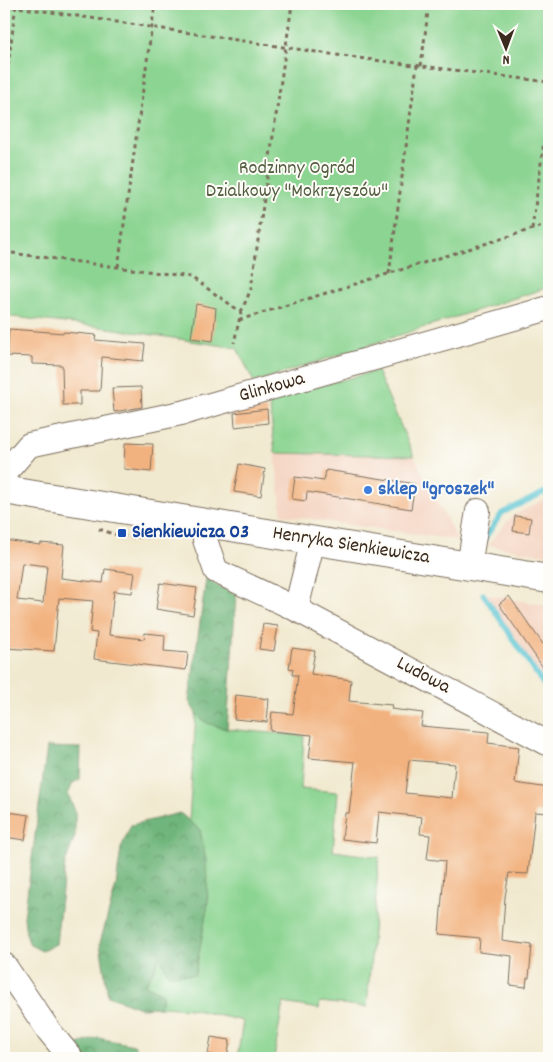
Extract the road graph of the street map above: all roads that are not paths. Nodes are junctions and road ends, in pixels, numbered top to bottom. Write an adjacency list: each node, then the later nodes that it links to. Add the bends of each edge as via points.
1 (549, 308): 2 (street, Glinkowa, via 186,412 28,445)
2 (4, 474)
3 (4, 490): 5 (main road, Henryka Sienkiewicza)
4 (478, 511): 7 (street)
5 (209, 523): 6 (main road, Henryka Sienkiewicza); 9 (street, Ludowa, via 205,540 216,571)
6 (313, 540): 7 (main road, Henryka Sienkiewicza); 9 (street)
7 (469, 566): 8 (main road, Henryka Sienkiewicza)
8 (549, 579)
9 (296, 609): 10 (street, Ludowa)
10 (549, 744)
11 (4, 965): 12 (street)
12 (71, 1058)

